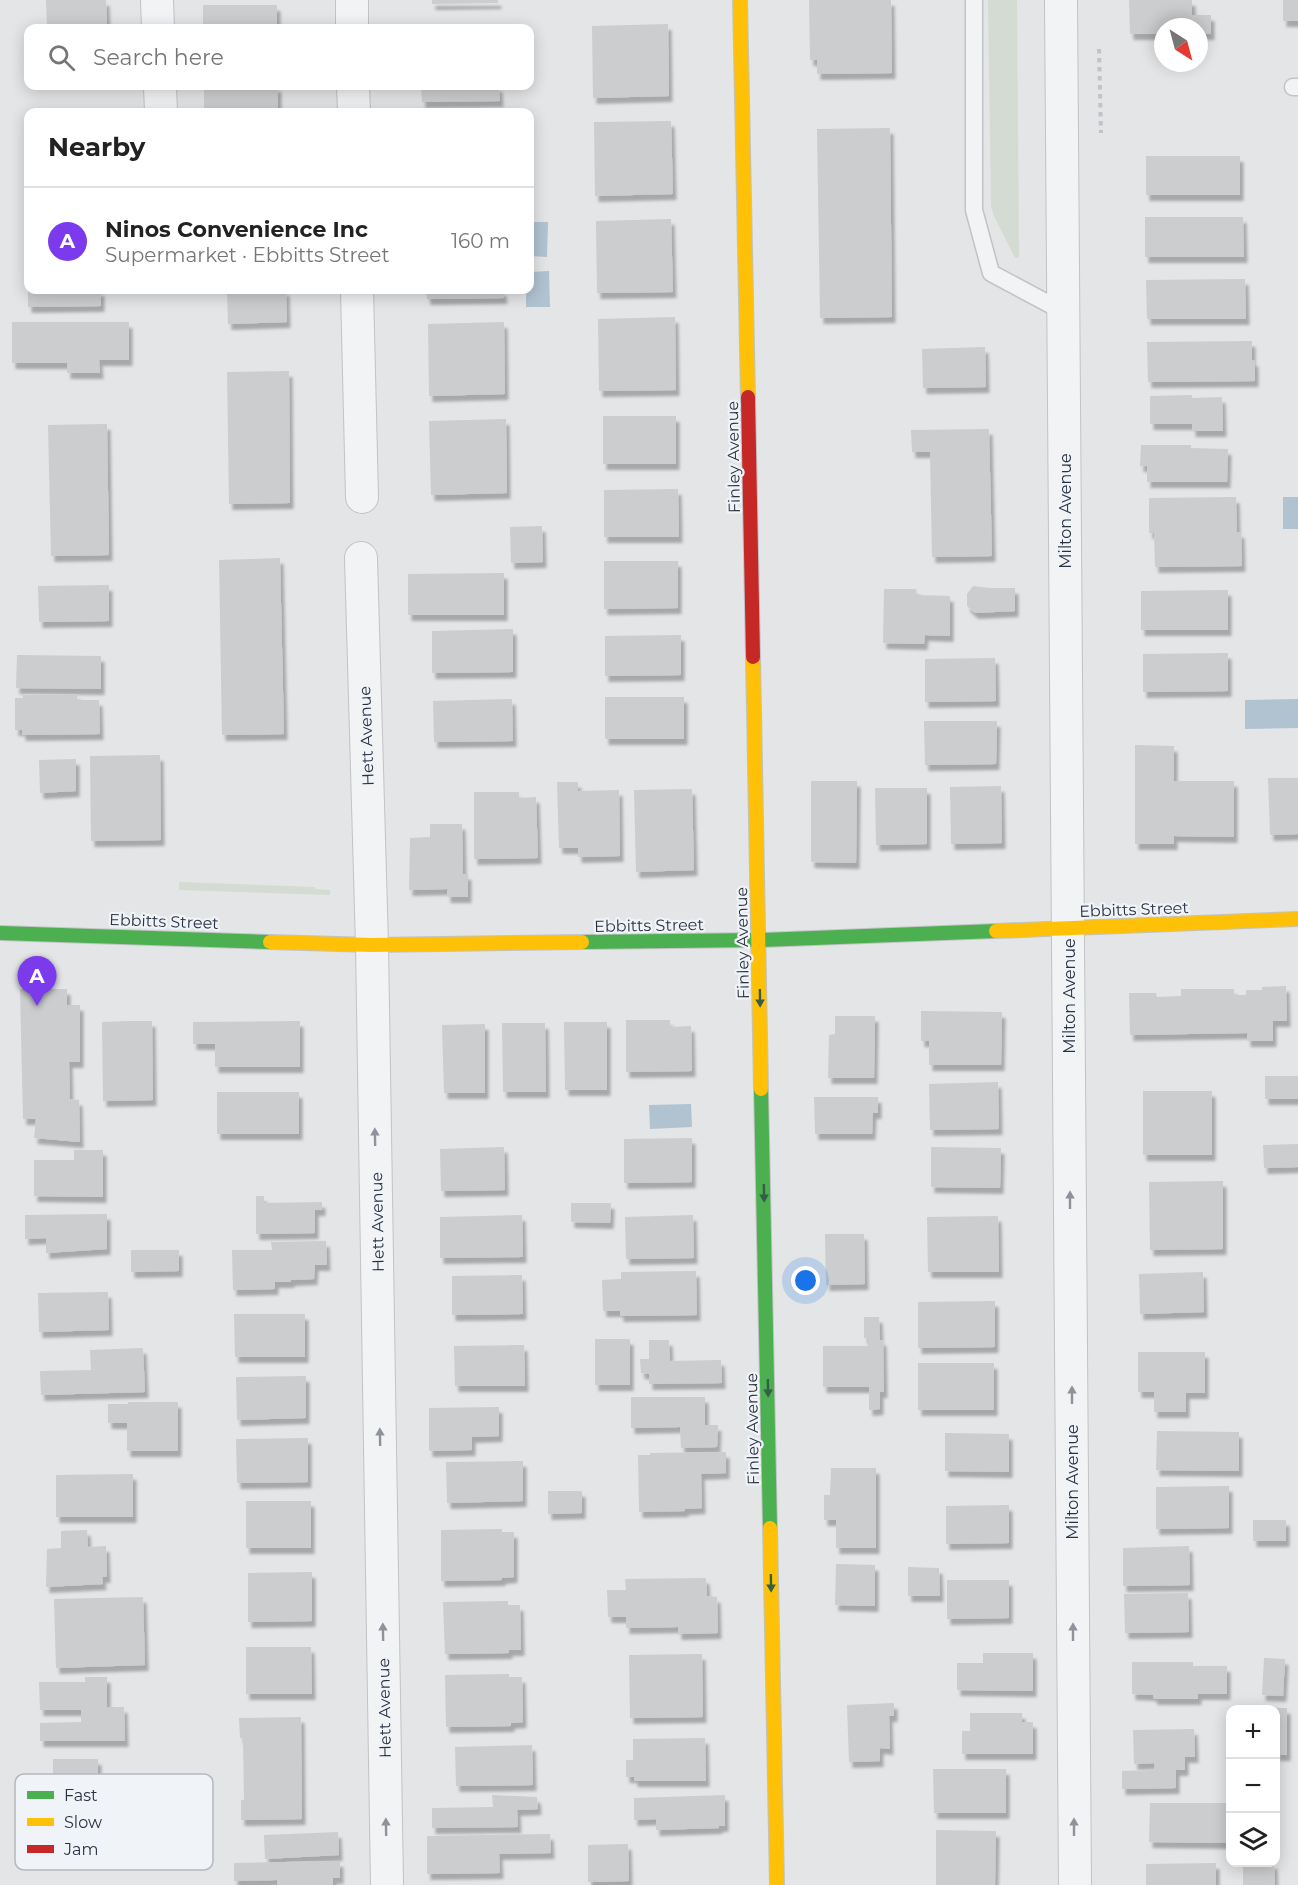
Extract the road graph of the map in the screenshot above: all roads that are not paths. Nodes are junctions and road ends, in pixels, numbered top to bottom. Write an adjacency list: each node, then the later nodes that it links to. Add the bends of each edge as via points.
1 (157, 0): 6 (street)
2 (352, 0): 7 (street)
3 (740, 0): 19 (street, Finley Avenue)
4 (974, 0): 13 (lane, via 974,210 991,273)
5 (1061, 0): 13 (street, Milton Avenue)
6 (158, 24)
7 (352, 24)
8 (160, 90): 10 (street)
9 (353, 90): 11 (street)
10 (160, 108)
11 (354, 108)
12 (357, 294): 14 (street)
13 (1064, 312): 17 (street, Milton Avenue)
14 (362, 497)
15 (362, 558): 20 (street, Hett Avenue)
16 (1298, 919): 17 (street, Ebbitts Street)
17 (1069, 929): 19 (street, Ebbitts Street); 23 (street, Milton Avenue, one-way to 17)
18 (0, 933): 20 (street, Ebbitts Street)
19 (759, 940): 20 (street, Ebbitts Street); 22 (street, Finley Avenue, one-way to 22)
20 (372, 945): 21 (street, Hett Avenue, one-way to 20)
21 (387, 1885)
22 (777, 1885)
23 (1074, 1885)

